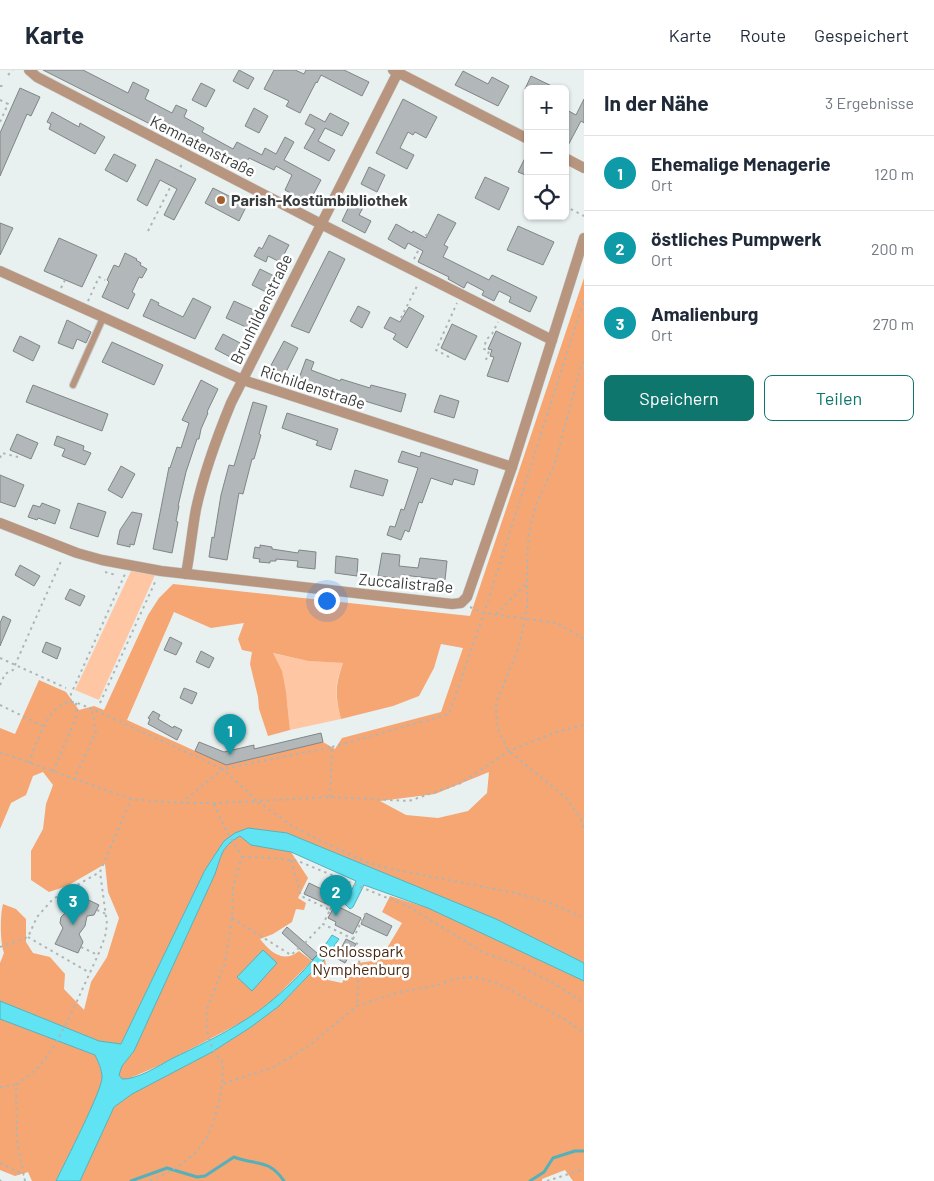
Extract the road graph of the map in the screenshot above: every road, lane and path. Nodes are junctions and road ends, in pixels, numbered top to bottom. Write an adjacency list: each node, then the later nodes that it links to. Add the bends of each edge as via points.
1 (13, 70): 4 (path)
2 (28, 70): 10 (street, Kemnatenstraße)
3 (396, 71): 9 (street); 15 (street, Brunhildenstraße)
4 (8, 75)
5 (0, 100): 6 (path, via 8,104)
6 (3, 116): 7 (path); 8 (path)
7 (7, 118)
8 (0, 122)
9 (524, 137)
10 (187, 155): 15 (street, Kemnatenstraße); 16 (path)
11 (569, 160): 12 (street)
12 (584, 168)
13 (569, 208): 14 (path)
14 (584, 216)
15 (321, 224): 21 (street, Kemnatenstraße); 34 (street, Brunhildenstraße)
16 (148, 232)
17 (434, 232): 19 (path, via 426,235)
18 (584, 238): 30 (street, Zuccalistraße)
19 (413, 260)
20 (0, 271): 27 (street, Richildenstraße)
21 (422, 275): 26 (street, Kemnatenstraße); 28 (path)
22 (64, 280): 24 (path)
23 (105, 280): 25 (path, via 99,277)
24 (63, 283)
25 (93, 290)
26 (461, 294): 30 (street, Kemnatenstraße); 31 (path, via 436,350)
27 (103, 318): 34 (street, Richildenstraße); 35 (lane)
28 (401, 318)
29 (496, 327): 32 (path, via 485,343)
30 (552, 340): 38 (street, Zuccalistraße)
31 (449, 357)
32 (486, 360)
33 (584, 361): 44 (path, via 554,466 537,502 529,532)
34 (243, 380): 38 (street, Richildenstraße); 43 (street, Brunhildenstraße, via 210,458 196,510)
35 (73, 385)
36 (18, 457): 37 (path, via 2,453)
37 (0, 458)
38 (512, 467): 45 (street, Zuccalistraße, via 467,596)
39 (0, 523): 41 (street, Zuccalistraße, via 77,553)
40 (62, 559): 50 (path)
41 (130, 565): 42 (street, Zuccalistraße); 53 (path, via 71,694)
42 (160, 571): 43 (street, Zuccalistraße); 55 (path)
43 (186, 574): 45 (street, Zuccalistraße)
44 (527, 583): 46 (path); 47 (path)
45 (461, 603): 46 (path, via 484,613)
46 (496, 614): 47 (path)
47 (524, 618): 48 (path, via 557,623); 60 (path, via 519,647 496,703 496,728)
48 (584, 639)
49 (0, 658): 50 (path)
50 (15, 665): 51 (path, via 5,674); 52 (path)
51 (0, 685)
52 (66, 688)
53 (71, 702): 54 (path); 59 (path, via 61,705)
54 (76, 702): 57 (path); 64 (path, via 77,715)
55 (100, 703)
56 (0, 704): 59 (path)
57 (92, 709): 63 (path); 65 (path, via 96,731)
58 (584, 725): 60 (path, via 556,732)
59 (43, 726): 62 (path)
60 (509, 751): 66 (path, via 461,783 409,801); 71 (path, via 566,798 582,819)
61 (0, 754): 62 (path)
62 (29, 763): 64 (path)
63 (223, 769): 66 (path, via 332,747); 68 (path); 69 (path)
64 (53, 772): 65 (path)
65 (74, 780): 67 (path)
66 (330, 797): 68 (path)
67 (131, 799): 69 (path); 74 (path)
68 (257, 801): 70 (path); 81 (path, via 291,825 367,862 511,892 548,902)
69 (180, 803): 70 (path)
70 (213, 803): 72 (path)
71 (584, 831)
72 (242, 857): 73 (path); 80 (path, via 233,887)
73 (291, 860): 77 (path, via 300,896); 91 (path, via 409,907 486,954 552,982)
74 (100, 872): 79 (path); 83 (path, via 53,899 37,918)
75 (333, 903): 77 (path)
76 (97, 910): 79 (path)
77 (330, 910): 82 (path)
78 (366, 912): 84 (path)
79 (107, 915): 89 (path, via 105,937)
80 (232, 918): 88 (path, via 291,955); 95 (path, via 225,963 206,1011 208,1038 214,1053 223,1063)
81 (584, 918)
82 (323, 924): 84 (path); 85 (path)
83 (28, 937): 87 (path); 90 (path)
84 (353, 939): 92 (path, via 360,947)
85 (305, 943)
86 (81, 946): 89 (path)
87 (0, 947)
88 (299, 948)
89 (98, 955): 90 (path)
90 (90, 973): 94 (path, via 55,1045 39,1067)
91 (584, 1003)
92 (357, 1006): 93 (path, via 396,993 475,977 497,983 563,1018); 95 (path, via 310,1045 272,1068)
93 (584, 1033)
94 (16, 1084): 96 (path); 99 (path, via 17,1142)
95 (222, 1084): 101 (path, via 218,1112 208,1137 196,1152)
96 (0, 1087)
97 (0, 1164): 99 (path)
98 (584, 1168): 102 (path)
99 (24, 1175): 100 (path)
100 (26, 1181)
101 (150, 1181)
102 (547, 1181)

